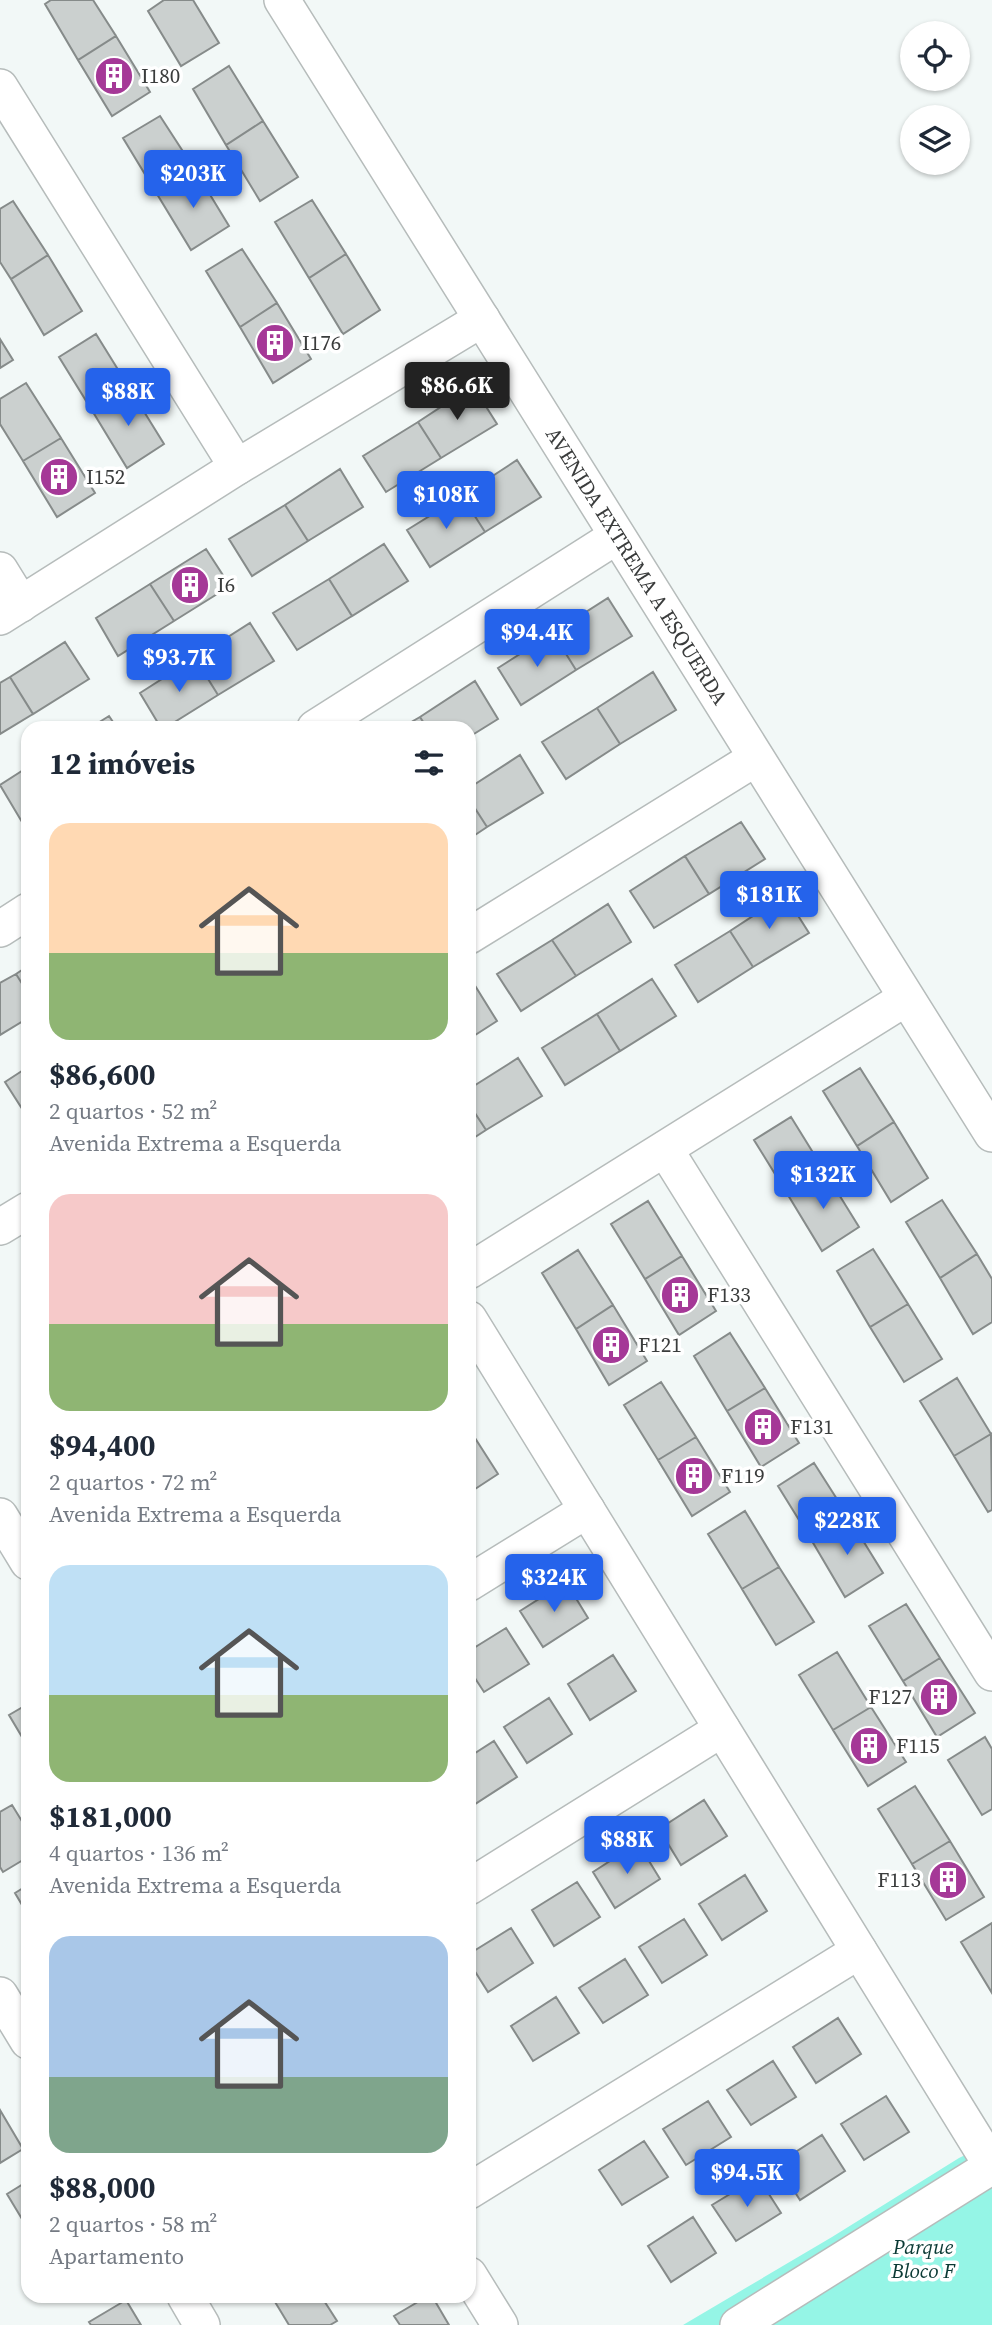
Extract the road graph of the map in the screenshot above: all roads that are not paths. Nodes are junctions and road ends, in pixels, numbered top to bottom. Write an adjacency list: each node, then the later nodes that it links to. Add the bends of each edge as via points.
1 (282, 0): 3 (street, AVENIDA EXTREMA A ESQUERDA)
2 (0, 86): 4 (street)
3 (482, 319): 4 (street); 5 (street, AVENIDA EXTREMA A ESQUERDA)
4 (237, 467): 7 (street)
5 (617, 536): 8 (street); 9 (street, AVENIDA EXTREMA A ESQUERDA)
6 (0, 569): 7 (street)
7 (11, 610)
8 (326, 721)
9 (756, 758): 12 (street); 13 (street, AVENIDA EXTREMA A ESQUERDA)
10 (21, 916): 11 (street)
11 (0, 929)
12 (476, 932)
13 (906, 998): 14 (street, AVENIDA EXTREMA A ESQUERDA); 15 (street)
14 (992, 1135)
15 (665, 1149): 18 (street); 24 (street)
16 (21, 1214): 17 (street)
17 (0, 1227)
18 (476, 1267)
19 (476, 1330): 20 (street)
20 (587, 1510): 23 (street); 25 (street)
21 (0, 1516): 22 (street)
22 (19, 1556)
23 (476, 1579)
24 (992, 1673)
25 (722, 1729): 26 (street); 27 (street)
26 (476, 1883)
27 (859, 1951): 30 (street); 31 (street)
28 (0, 1995): 29 (street)
29 (21, 2030)
30 (992, 2166): 36 (street)
31 (476, 2187)
32 (476, 2286): 35 (street)
33 (189, 2303): 34 (street)
34 (202, 2325)
35 (500, 2325)
36 (738, 2325)

